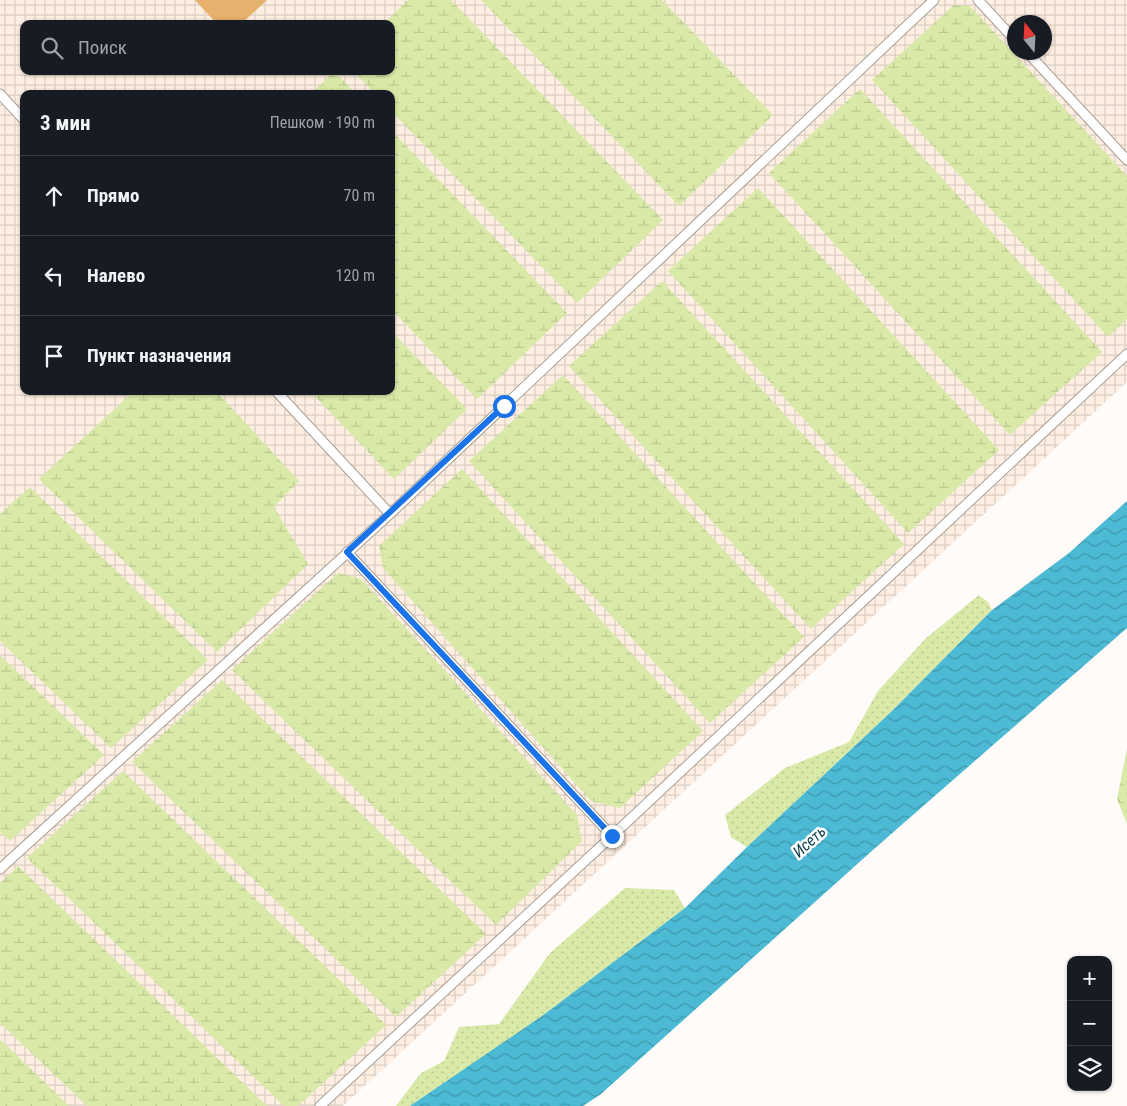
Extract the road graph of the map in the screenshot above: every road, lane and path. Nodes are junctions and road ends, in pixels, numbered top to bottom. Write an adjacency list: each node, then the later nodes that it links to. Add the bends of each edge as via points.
1 (934, 0): 10 (lane)
2 (978, 0): 3 (lane)
3 (1007, 31)
4 (1034, 60): 7 (lane)
5 (0, 94): 6 (lane)
6 (20, 116)
7 (1127, 160)
8 (1127, 354): 12 (lane)
9 (280, 395): 10 (lane)
10 (390, 514): 11 (lane)
11 (347, 552): 12 (lane); 13 (lane)
12 (612, 836): 14 (lane)
13 (0, 869)
14 (320, 1106)

